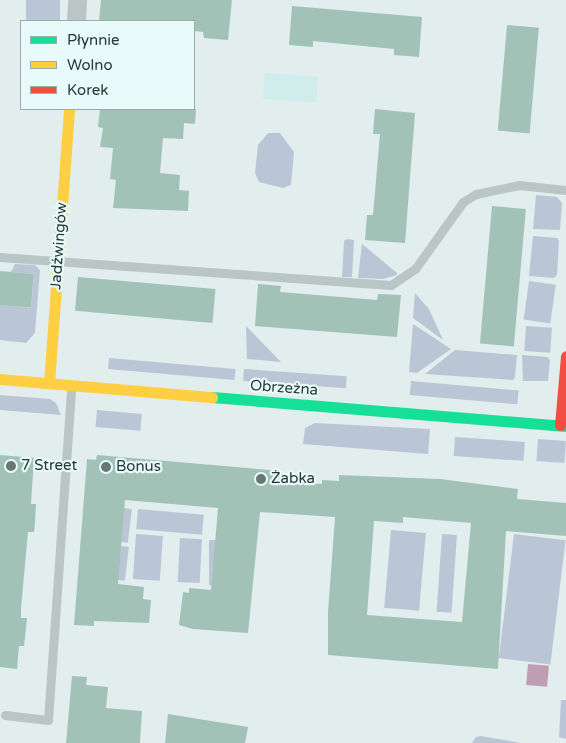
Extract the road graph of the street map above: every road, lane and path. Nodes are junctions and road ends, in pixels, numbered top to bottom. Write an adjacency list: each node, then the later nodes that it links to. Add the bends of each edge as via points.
1 (77, 0): 2 (street)
2 (76, 20)
3 (69, 110): 6 (street, Jadźwingów)
4 (566, 190): 6 (lane, via 519,185 476,194 464,202 415,269 391,285)
5 (0, 257): 6 (lane)
6 (58, 260): 9 (street, Jadźwingów)
7 (566, 356): 11 (street)
8 (0, 379): 9 (street, Obrzeżna)
9 (49, 383): 10 (street, Obrzeżna)
10 (71, 385): 11 (street, Obrzeżna); 12 (lane, via 48,720)
11 (563, 425)
12 (5, 715)

